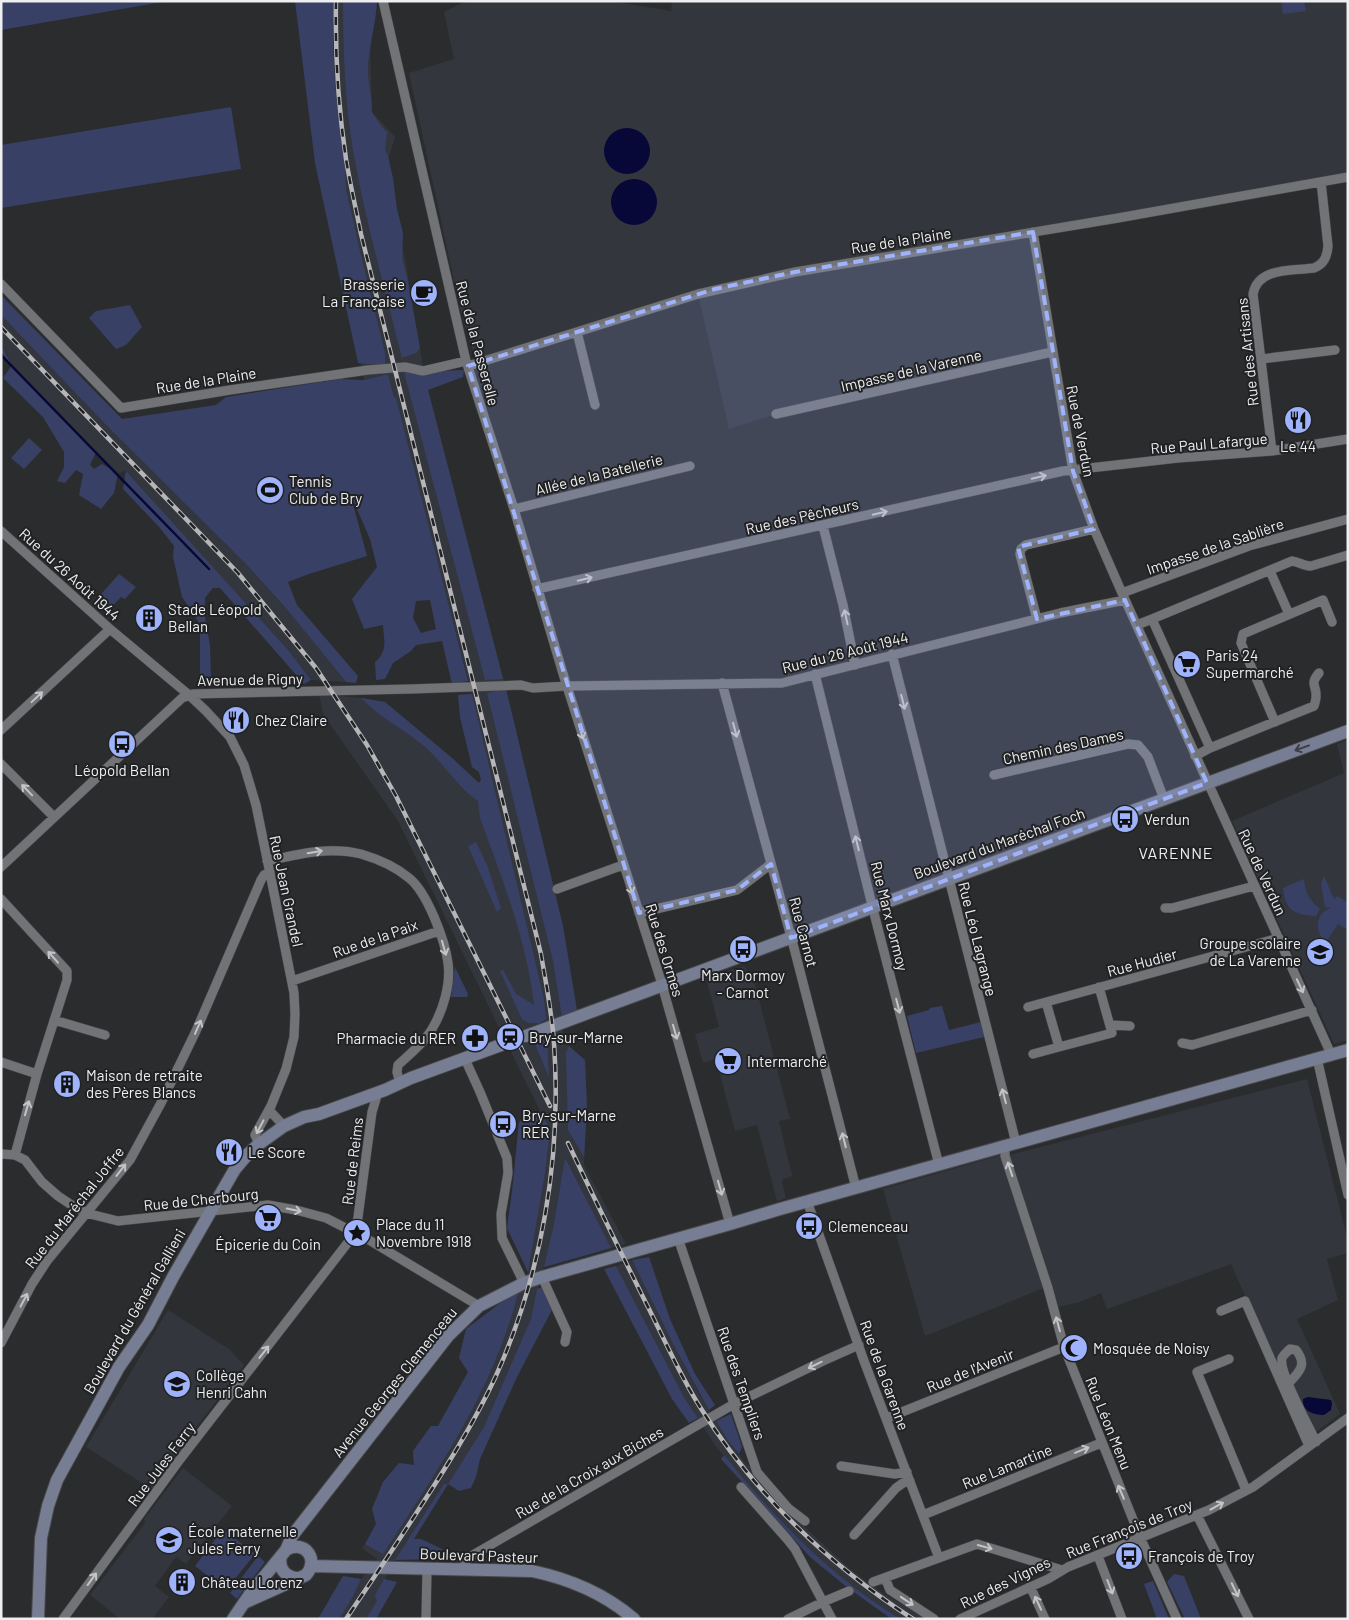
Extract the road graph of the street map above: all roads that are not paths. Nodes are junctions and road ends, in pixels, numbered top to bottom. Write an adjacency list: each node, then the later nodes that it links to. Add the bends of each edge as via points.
1 (383, 1): 10 (street, Rue de la Passerelle)
2 (1348, 177): 3 (street, Rue de la Plaine)
3 (1321, 182): 4 (street, Rue de la Plaine); 9 (street, Rue des Artisans, via 1328,254 1314,268 1271,273 1258,281 1254,294)
4 (1033, 232): 6 (street, Rue de la Plaine, via 786,274 698,294); 8 (street, Rue de Verdun)
5 (1, 284): 10 (street, Rue de la Plaine, via 121,408 368,370 405,367 424,371)
6 (578, 332): 10 (street, Rue de la Plaine); 11 (street)
7 (1335, 350): 9 (street)
8 (1052, 352): 12 (street, Impasse de la Varenne); 16 (street, Rue de Verdun)
9 (1261, 359): 14 (street, Rue des Artisans)
10 (467, 363): 17 (street, Rue de la Passerelle)
11 (596, 405)
12 (776, 414)
13 (1348, 439): 14 (street, Rue Paul Lafargue)
14 (1272, 451): 16 (street, Rue Paul Lafargue)
15 (690, 466): 17 (street, Allée de la Batellerie)
16 (1073, 471): 19 (street, Rue des Pêcheurs, one-way to 16); 20 (street, Rue de Verdun)
17 (514, 509): 24 (street, Rue de la Passerelle)
18 (1348, 519): 25 (street, Impasse de la Sablière, via 1249,546)
19 (823, 526): 24 (street, Rue des Pêcheurs, one-way to 19); 33 (street, one-way to 19, via 844,606)
20 (1094, 529): 25 (street, Rue de Verdun); 27 (street, via 1026,545 1021,549)
21 (1, 531): 31 (street, Rue du 26 Août 1944)
22 (1348, 555): 23 (street, via 1311,566 1292,561)
23 (1270, 571): 26 (street); 28 (street)
24 (537, 589): 37 (street, Rue de la Passerelle)
25 (1123, 597): 27 (street, Rue du 26 Août 1944); 30 (street, Rue de Verdun)
26 (1289, 614): 29 (street, via 1323,600); 39 (street, via 1243,634 1241,643)
27 (1037, 619): 32 (street, Rue du 26 Août 1944)
28 (1152, 619): 30 (street); 42 (street)
29 (1332, 622)
30 (1137, 625): 43 (street, Rue de Verdun)
31 (110, 629): 38 (street, Rue du 26 Août 1944); 40 (street, one-way to 31)
32 (892, 654): 33 (street, Rue du 26 Août 1944); 54 (street, Rue Léo Lagrange, one-way to 54)
33 (855, 665): 35 (street, Rue du 26 Août 1944)
34 (1319, 673): 39 (street, via 1313,684 1314,706)
35 (816, 674): 36 (street, Rue du 26 Août 1944, via 782,683); 58 (street, Rue Marx Dormoy, one-way to 35)
36 (722, 683): 37 (street, Rue du 26 Août 1944); 50 (street, Rue Carnot, one-way to 50)
37 (566, 686): 38 (street, Avenue de Rigny); 51 (street, Rue des Ormes, one-way to 51)
38 (189, 695): 48 (street, Avenue de Rigny, via 175,704); 49 (street, Rue Jean Grandel, via 223,728 240,755)
39 (1276, 722): 42 (street)
40 (1, 730)
41 (1348, 731): 46 (main road, Boulevard du Maréchal Foch, one-way to 46)
42 (1210, 748): 43 (street)
43 (1195, 756): 46 (street, Rue de Verdun)
44 (1, 764): 48 (street, one-way to 44)
45 (994, 774): 47 (street, Chemin des Dames, via 1128,744 1138,745 1148,757)
46 (1207, 782): 47 (main road, Boulevard du Maréchal Foch); 55 (street, Rue de Verdun)
47 (1164, 799): 54 (main road, Boulevard du Maréchal Foch)
48 (54, 817): 52 (street, Avenue de Rigny)
49 (267, 861): 53 (street, Rue Jean Grandel); 61 (street, one-way to 61, via 324,850 373,858 410,878 429,903)
50 (771, 864): 60 (street, via 737,890); 62 (street, Rue Carnot)
51 (623, 865): 56 (street); 60 (street, Rue des Ormes, one-way to 60)
52 (1, 867)
53 (270, 872): 64 (street, Rue Jean Grandel); 98 (street, Rue du Maréchal Joffre, one-way to 53, via 130,1160 196,1031 261,880)
54 (948, 879): 58 (main road, Boulevard du Maréchal Foch); 90 (street, Rue Léo Lagrange, one-way to 54)
55 (1254, 886): 59 (street); 63 (street, Rue de Verdun)
56 (557, 889)
57 (1, 899): 70 (street, one-way to 57, via 67,971)
58 (873, 908): 62 (main road, Boulevard du Maréchal Foch); 93 (street, Rue Marx Dormoy, one-way to 93)
59 (1165, 908)
60 (639, 913): 65 (street, Rue des Ormes)
61 (439, 931): 64 (street, Rue de la Paix); 85 (street, one-way to 85, via 449,974 444,999 432,1029 422,1043 398,1064)
62 (791, 938): 65 (main road, Boulevard du Maréchal Foch); 94 (street, Rue Carnot, one-way to 62)
63 (1278, 938): 66 (street, Rue Hudier); 69 (street, Rue de Verdun, one-way to 69)
64 (292, 980): 87 (street, Rue Jean Grandel, via 294,1037 286,1069)
65 (662, 985): 74 (main road); 99 (street, Rue des Ormes, one-way to 99)
66 (1099, 987): 67 (street, Rue Hudier); 71 (street, Rue Hudier)
67 (1046, 1002): 68 (street, Rue Hudier); 77 (street)
68 (1028, 1007)
69 (1312, 1010): 75 (street, via 1192,1045); 80 (street, Rue de Verdun)
70 (54, 1020): 73 (street); 84 (street)
71 (1110, 1026): 72 (street); 77 (street, via 1112,1032)
72 (1130, 1026)
73 (105, 1035)
74 (526, 1036)
75 (1182, 1043)
76 (501, 1045): 81 (main road, Boulevard du Général Gallieni)
77 (1059, 1048): 79 (street)
78 (1347, 1050): 80 (main road, Avenue Georges Clemenceau)
79 (1033, 1054)
80 (1331, 1054): 82 (main road, Avenue Georges Clemenceau)
81 (464, 1058): 85 (main road, Boulevard du Général Gallieni); 103 (street, via 506,1158 508,1173 501,1214 502,1238)
82 (1317, 1058): 90 (main road, Avenue Georges Clemenceau); 95 (street)
83 (1, 1062): 84 (street)
84 (37, 1074): 92 (street, one-way to 84)
85 (400, 1083): 86 (main road, Boulevard du Général Gallieni)
86 (372, 1099): 88 (main road, Boulevard du Général Gallieni, via 304,1117); 100 (street, Rue de Reims)
87 (269, 1110): 88 (street); 89 (street, Rue Jean Grandel, one-way to 89, via 255,1135)
88 (284, 1126): 89 (main road, Boulevard du Général Gallieni)
89 (259, 1144): 97 (main road, Boulevard du Général Gallieni, via 235,1169)
90 (1010, 1145): 93 (main road, Avenue Georges Clemenceau); 109 (street, Rue Léon Menu, one-way to 90, via 1005,1156)
91 (1, 1154): 92 (street)
92 (15, 1155): 98 (street, Rue de Cherbourg, via 24,1160 58,1196)
93 (939, 1164): 94 (main road, Avenue Georges Clemenceau)
94 (856, 1188): 96 (main road, Avenue Georges Clemenceau)
95 (1348, 1195)
96 (807, 1201): 99 (main road, Avenue Georges Clemenceau); 108 (street, Rue de la Garenne)
97 (210, 1211): 98 (street, Rue de Cherbourg, via 118,1221); 100 (street, Rue de Cherbourg, one-way to 100, via 268,1206 296,1210 326,1218); 143 (main road, Boulevard du Général Gallieni, via 148,1325 116,1371 57,1480 41,1538)
98 (86, 1213): 107 (street, Rue du Maréchal Joffre, one-way to 98, via 32,1284)
99 (730, 1224): 101 (main road, Avenue Georges Clemenceau)
100 (356, 1232): 104 (street, Rue de Cherbourg); 144 (street, Rue Jules Ferry, one-way to 100, via 178,1462)
101 (678, 1238): 102 (main road, Avenue Georges Clemenceau); 112 (street, Rue des Templiers)
102 (542, 1277): 103 (main road, Avenue Georges Clemenceau); 106 (street, via 567,1332)
103 (524, 1283): 104 (main road, Avenue Georges Clemenceau)
104 (479, 1306): 125 (main road, Avenue Georges Clemenceau, via 448,1336)
105 (1221, 1311): 116 (street, via 1245,1301)
106 (564, 1342)
107 (1, 1343)
108 (859, 1345): 112 (street, Rue de la Croix aux Biches, one-way to 112); 113 (street, Rue de la Garenne)
109 (1064, 1347): 113 (street, Rue de l'Avenir); 115 (street, Rue Léon Menu)
110 (1229, 1359): 121 (street, via 1197,1372)
111 (1288, 1384): 116 (street)
112 (734, 1404): 124 (street, Rue des Templiers, via 757,1472 788,1508); 134 (street, Rue de la Croix aux Biches, via 472,1555)
113 (887, 1418): 118 (street, Rue de la Garenne)
114 (1348, 1418): 116 (street, Rue François de Troy)
115 (1101, 1443): 122 (street, Rue Lamartine, one-way to 115); 127 (street, Rue Léon Menu, one-way to 115)
116 (1313, 1444): 121 (street, Rue François de Troy)
117 (841, 1466): 118 (street, via 896,1474)
118 (907, 1472): 119 (street, Rue de la Garenne)
119 (910, 1481): 122 (street, Rue de la Garenne); 126 (street, via 896,1488)
120 (741, 1487): 142 (street, via 788,1539)
121 (1246, 1490): 123 (street, Rue François de Troy, one-way to 121)
122 (923, 1515): 131 (street, Rue de la Garenne)
123 (1197, 1515): 127 (street, Rue François de Troy); 155 (street, one-way to 155)
124 (805, 1522)
125 (303, 1523): 128 (main road); 129 (main road, Avenue Georges Clemenceau)
126 (854, 1535)
127 (1140, 1537): 130 (street, Rue François de Troy); 154 (street, Rue Léon Menu)
128 (303, 1548): 129 (main road, via 294,1546); 132 (main road, via 310,1556)
129 (283, 1553): 136 (main road, via 280,1562 283,1572); 141 (main road, Avenue Georges Clemenceau)
130 (1098, 1556): 135 (street, Rue François de Troy); 153 (street, one-way to 153)
131 (939, 1558): 135 (street, Rue François de Troy, one-way to 135, via 977,1544); 137 (street, Rue François de Troy)
132 (311, 1566): 133 (main road, Boulevard Pasteur); 136 (main road, via 306,1574)
133 (427, 1569): 134 (main road, Boulevard Pasteur); 146 (street)
134 (462, 1569): 147 (main road, Boulevard Pasteur, via 532,1571 552,1575 607,1598)
135 (1062, 1570): 139 (street, Rue des Vignes)
136 (297, 1578): 141 (main road)
137 (885, 1578): 138 (street, Rue François de Troy); 150 (street, one-way to 150, via 890,1590)
138 (873, 1582)
139 (1030, 1586): 151 (street, Rue des Vignes); 152 (street, one-way to 139)
140 (849, 1591): 142 (street)
141 (246, 1602): 145 (main road, Avenue Georges Clemenceau)
142 (823, 1602): 148 (street); 149 (street)
143 (38, 1619)
144 (63, 1619)
145 (233, 1619)
146 (426, 1619)
147 (634, 1619)
148 (788, 1619)
149 (832, 1619)
150 (934, 1619)
151 (960, 1619)
152 (1045, 1619)
153 (1122, 1619)
154 (1177, 1619)
155 (1249, 1619)

